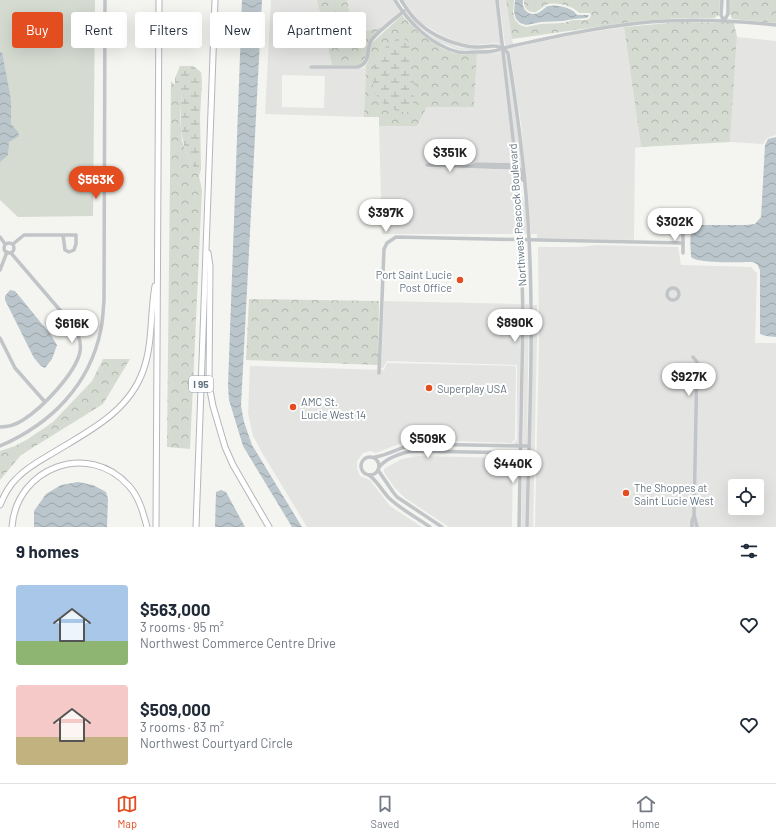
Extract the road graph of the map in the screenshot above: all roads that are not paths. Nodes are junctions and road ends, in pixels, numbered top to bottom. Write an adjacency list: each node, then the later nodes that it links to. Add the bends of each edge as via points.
1 (105, 0): 36 (street, via 104,301 101,329 93,357 69,398 48,418 21,437)
2 (159, 0): 29 (highway)
3 (215, 0): 23 (highway, I 95)
4 (395, 0): 10 (street)
5 (401, 0): 9 (street)
6 (497, 0): 13 (street, Northwest Peacock Boulevard)
7 (722, 0): 11 (street, via 721,16)
8 (728, 0): 11 (street, via 728,14)
9 (406, 8): 10 (street); 13 (street, via 420,24 459,45 496,45)
10 (402, 12): 13 (street, via 437,44 458,52 497,51); 14 (street, via 371,42 364,65)
11 (724, 21): 12 (street); 13 (street, via 680,20 638,23 572,33)
12 (776, 25)
13 (504, 48): 16 (street, Northwest Peacock Boulevard); 17 (street, Northwest Peacock Boulevard, via 509,54 517,108)
14 (311, 67)
15 (428, 165): 16 (street)
16 (516, 166): 17 (street, via 521,171); 21 (street, Northwest Peacock Boulevard)
17 (526, 202): 22 (street, Northwest Peacock Boulevard)
18 (683, 232): 24 (street)
19 (64, 235): 19 (street, via 65,250 74,250 76,236); 26 (street, via 24,235)
20 (0, 237): 25 (street)
21 (521, 239): 22 (street); 33 (street, via 396,237 387,243 384,249); 38 (street, Northwest Peacock Boulevard)
22 (529, 240): 24 (street); 39 (street, Northwest Peacock Boulevard)
23 (206, 241): 53 (highway, I 95); 54 (highway, via 210,266 208,385 225,447)
24 (683, 243): 28 (street)
25 (5, 244): 26 (street); 27 (street, via 4,248)
26 (13, 244): 27 (street, via 14,248)
27 (9, 253): 30 (street); 34 (street, via 71,324 80,342 80,352 70,371)
28 (683, 253)
29 (157, 269): 46 (highway, via 148,357 136,388 128,400 111,417 22,473); 52 (highway)
30 (0, 270)
31 (0, 338): 34 (street, via 15,368)
32 (693, 357): 48 (street, via 697,362)
33 (379, 373)
34 (45, 402): 35 (street, via 23,420)
35 (0, 427)
36 (0, 445)
37 (475, 445): 38 (street); 40 (street); 43 (street, via 408,445)
38 (521, 446): 39 (street); 41 (street, Northwest Peacock Boulevard)
39 (529, 446): 42 (street, Northwest Peacock Boulevard)
40 (475, 452): 41 (street); 44 (street, via 413,451 382,463)
41 (521, 453): 42 (street); 57 (street, Northwest Peacock Boulevard)
42 (529, 453): 58 (street, Northwest Peacock Boulevard)
43 (375, 457): 44 (street); 45 (street, via 366,458 362,462 362,470)
44 (379, 469): 45 (street); 47 (street, via 395,494)
45 (369, 475): 49 (street, via 376,479 387,496)
46 (0, 504)
47 (422, 514): 49 (street); 56 (street)
48 (694, 515): 59 (street); 60 (street)
49 (418, 519): 55 (street)
50 (12, 527): 51 (highway, via 16,505 29,484 52,468 81,463 108,470 124,482 136,497)
51 (147, 527)
52 (156, 527)
53 (196, 527)
54 (269, 527)
55 (430, 527)
56 (442, 527)
57 (519, 527)
58 (527, 527)
59 (692, 527)
60 (697, 527)

